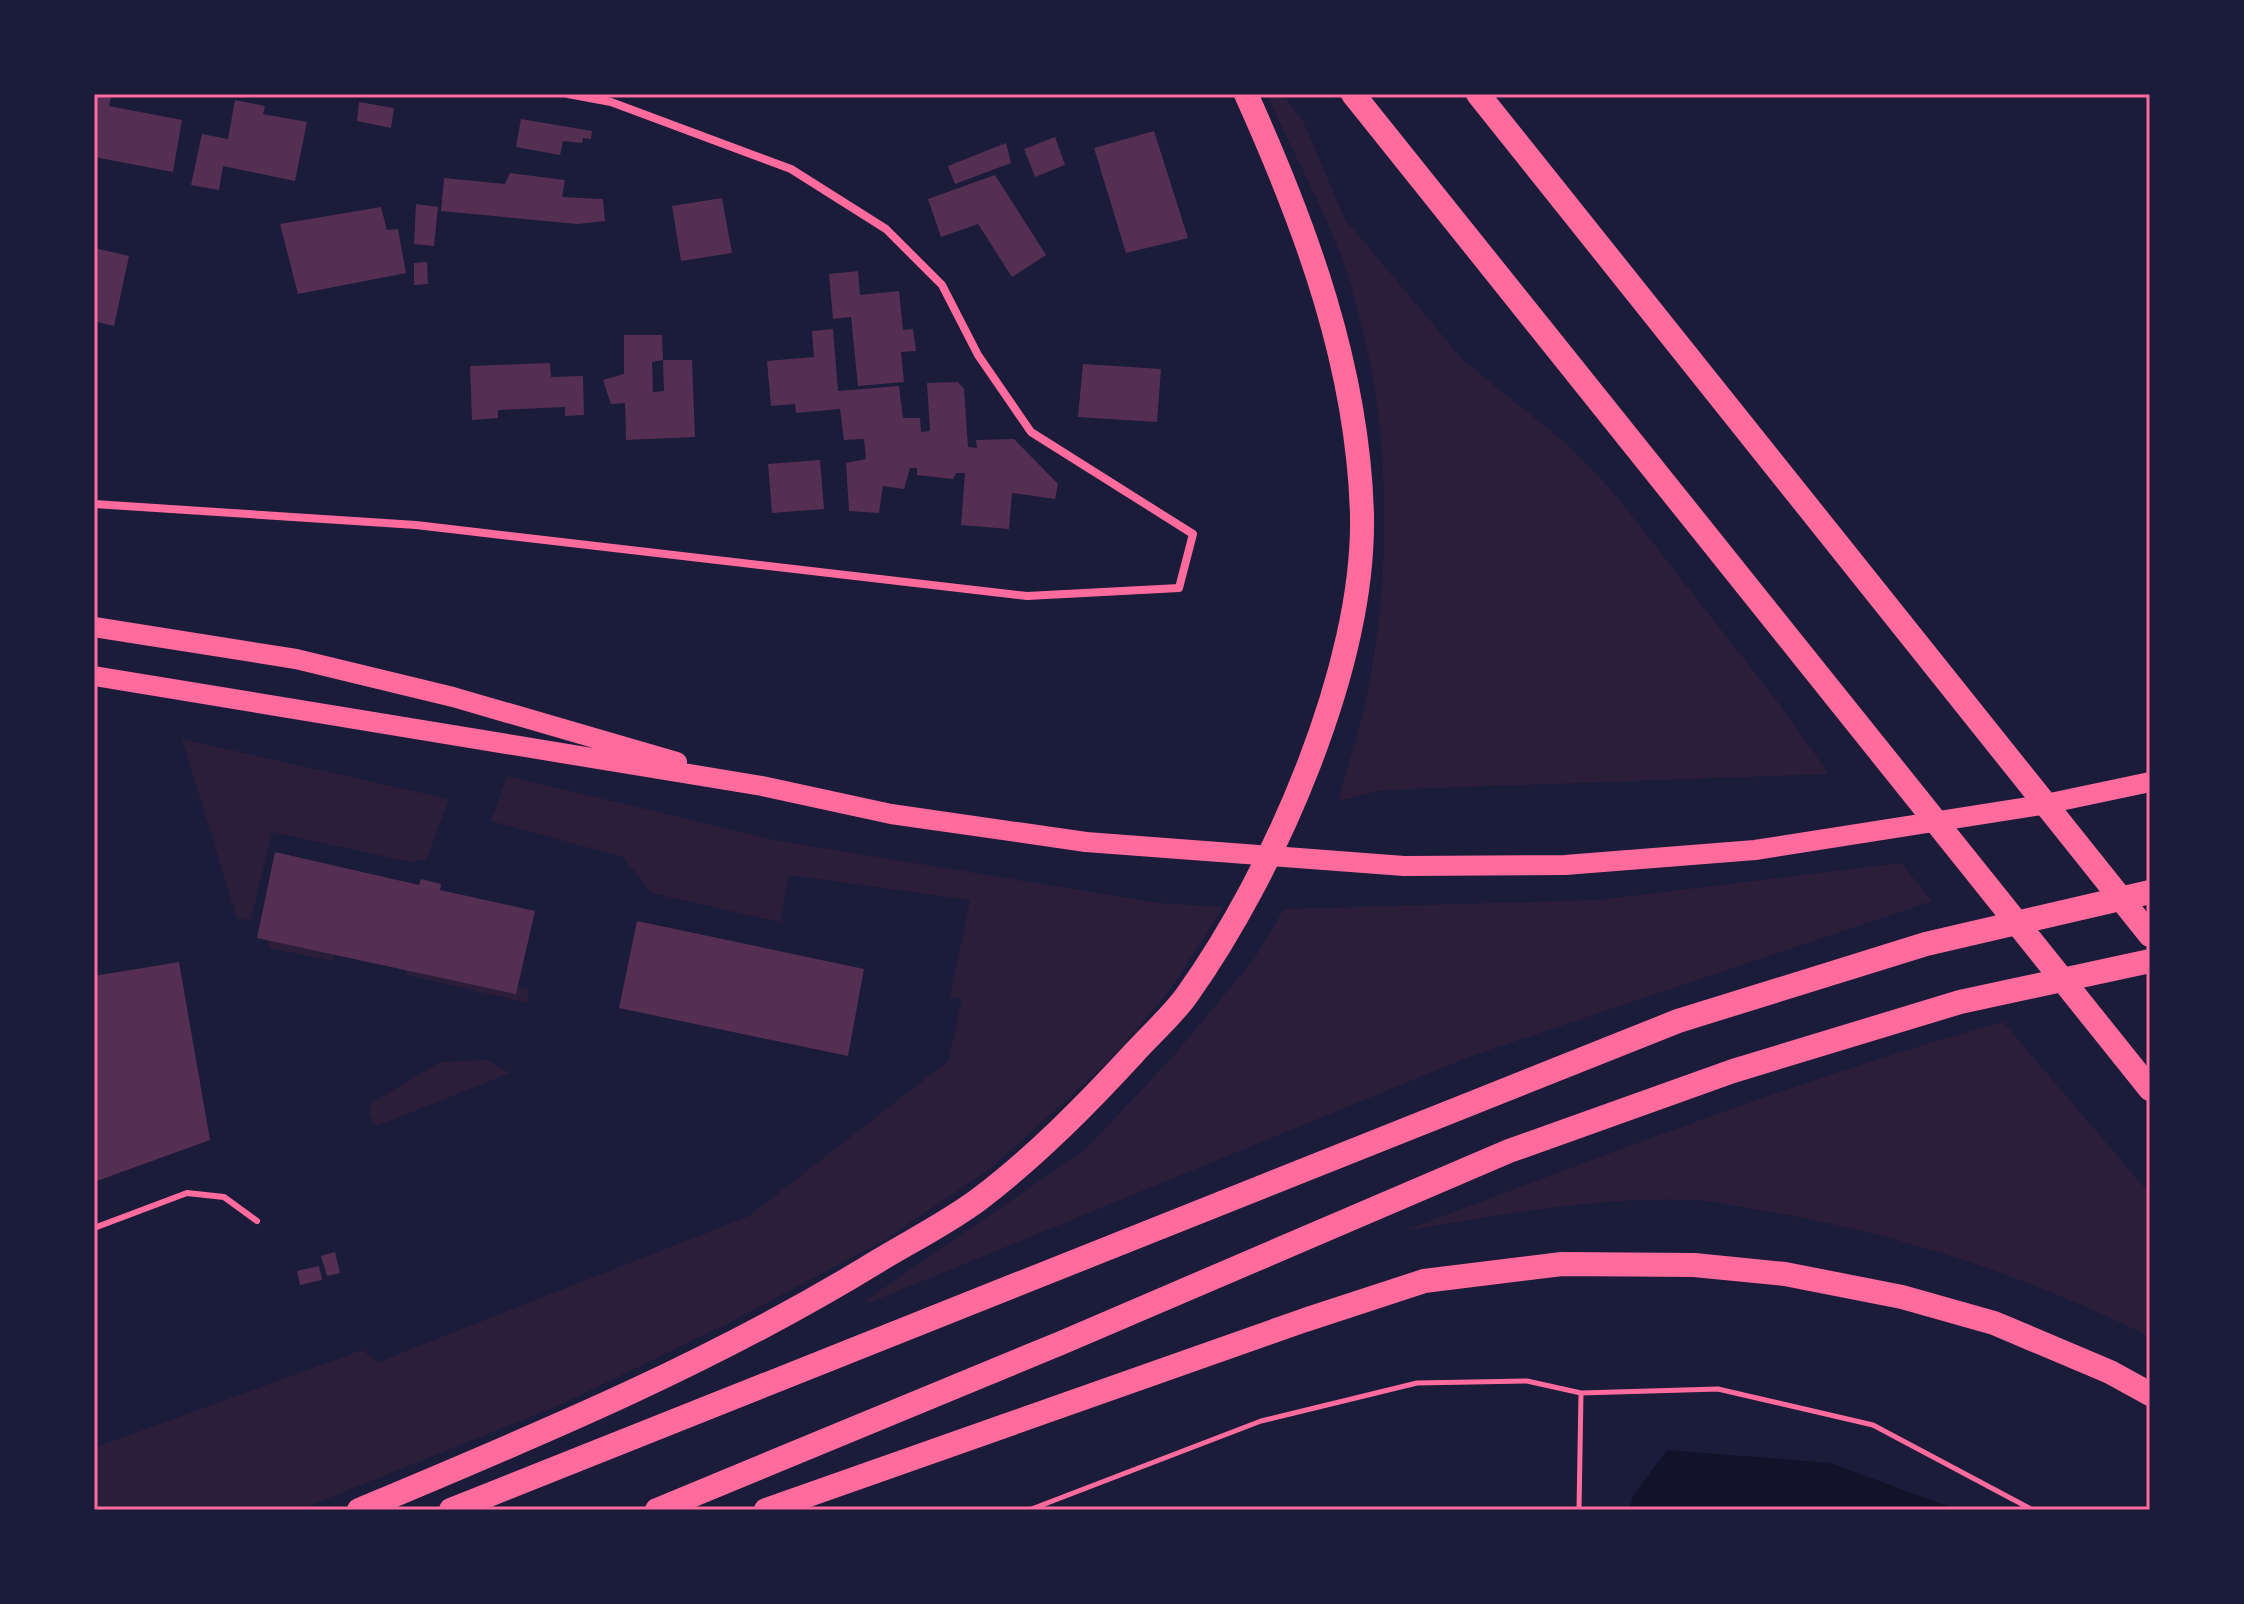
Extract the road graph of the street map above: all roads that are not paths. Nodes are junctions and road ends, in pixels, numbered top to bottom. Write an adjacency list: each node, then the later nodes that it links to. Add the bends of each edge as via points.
1 (568, 94): 5 (street)
2 (1246, 94): 18 (highway, via 1306,239 1348,377 1362,517 1352,620 1320,732 1243,905 1185,998 1080,1111 977,1200 794,1313 668,1378)
3 (1353, 94): 14 (highway)
4 (1478, 94): 12 (highway)
5 (612, 98): 6 (street, via 791,169 886,229 942,285 978,355 1031,432 1193,534 1179,588 1027,596 416,525)
6 (94, 504)
7 (94, 627): 10 (main road, via 296,659 453,697)
8 (94, 676): 10 (main road)
9 (2150, 782): 10 (main road, via 2041,805 1755,850 1565,865 1419,866 1086,842 891,814)
10 (762, 786)
11 (2150, 892): 21 (highway, via 1926,944 1678,1021)
12 (2150, 935)
13 (2150, 961): 22 (highway, via 1960,1002 1733,1071 1509,1151)
14 (2150, 1089)
15 (257, 1221): 16 (lane, via 224,1197 187,1193)
16 (94, 1228)
17 (2150, 1394): 23 (highway, via 1994,1323 1902,1297 1785,1274 1694,1265 1562,1264 1424,1281)
18 (443, 1475): 19 (highway); 20 (highway)
19 (359, 1510)
20 (372, 1510)
21 (451, 1510)
22 (657, 1510)
23 (766, 1510)

